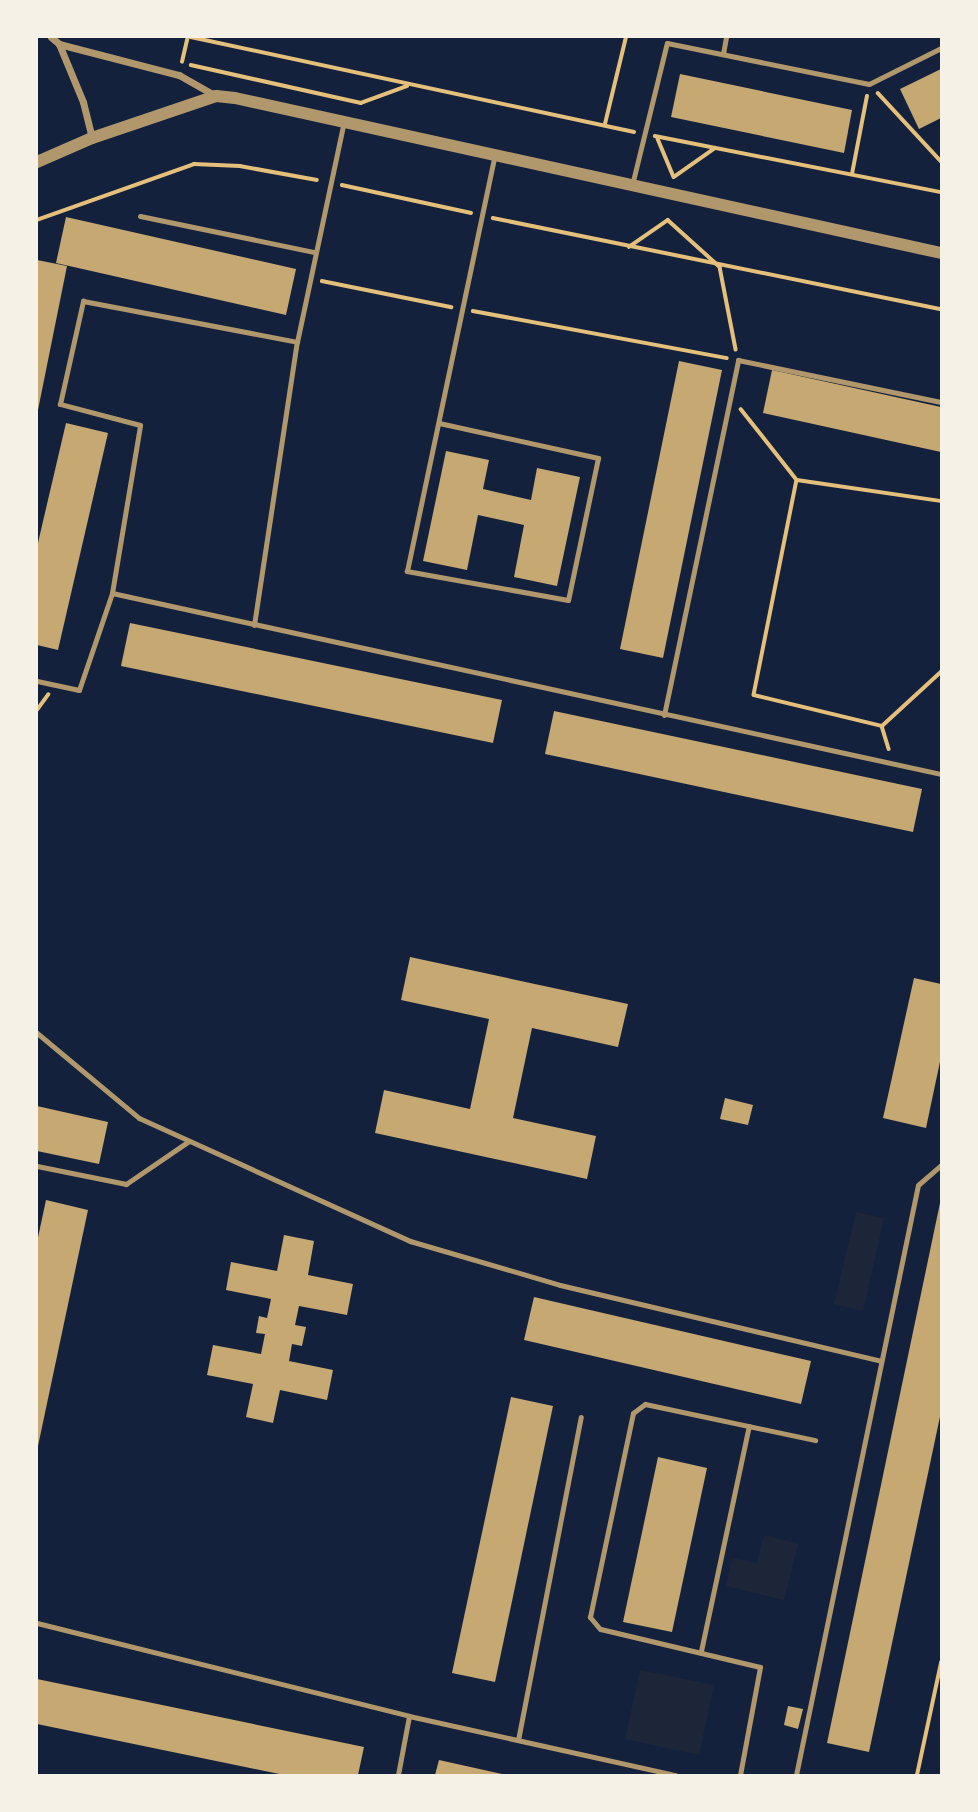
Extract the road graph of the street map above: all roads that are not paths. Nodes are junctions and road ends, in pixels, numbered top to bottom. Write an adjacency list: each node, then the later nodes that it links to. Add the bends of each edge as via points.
1 (51, 37): 3 (street)
2 (726, 37): 5 (lane)
3 (59, 44): 6 (street, via 178,75); 8 (street)
4 (941, 48): 5 (lane, via 869,84)
5 (723, 54): 11 (lane, via 667,43)
6 (216, 96): 7 (street); 8 (street)
7 (344, 121): 9 (street); 13 (lane)
8 (92, 138): 10 (street)
9 (495, 155): 11 (street); 17 (lane)
10 (37, 162)
11 (632, 185): 14 (street)
12 (140, 216): 13 (lane)
13 (314, 252): 15 (lane)
14 (941, 253)
15 (297, 342): 18 (lane, via 83,301 60,404 140,425); 19 (lane)
16 (941, 402): 21 (lane, via 738,360)
17 (439, 424): 17 (lane, via 407,571 568,600 598,458)
18 (112, 593): 19 (lane); 20 (lane, via 79,690)
19 (254, 625): 21 (lane)
20 (37, 681)
21 (664, 715): 22 (lane)
22 (941, 774)
23 (37, 1033): 24 (lane, via 139,1118)
24 (189, 1141): 26 (lane, via 126,1184); 27 (lane, via 410,1241 560,1284)
25 (941, 1165): 27 (lane, via 918,1185)
26 (37, 1166)
27 (881, 1361): 38 (lane)
28 (581, 1417): 34 (lane)
29 (749, 1426): 30 (lane); 32 (lane); 32 (lane, via 645,1404 634,1413 590,1617 592,1624)
30 (815, 1440)
31 (37, 1623): 33 (lane)
32 (701, 1651): 37 (lane, via 760,1667)
33 (409, 1716): 34 (lane); 35 (lane)
34 (518, 1740): 36 (lane)
35 (398, 1775)
36 (676, 1775)
37 (740, 1775)
38 (796, 1775)

